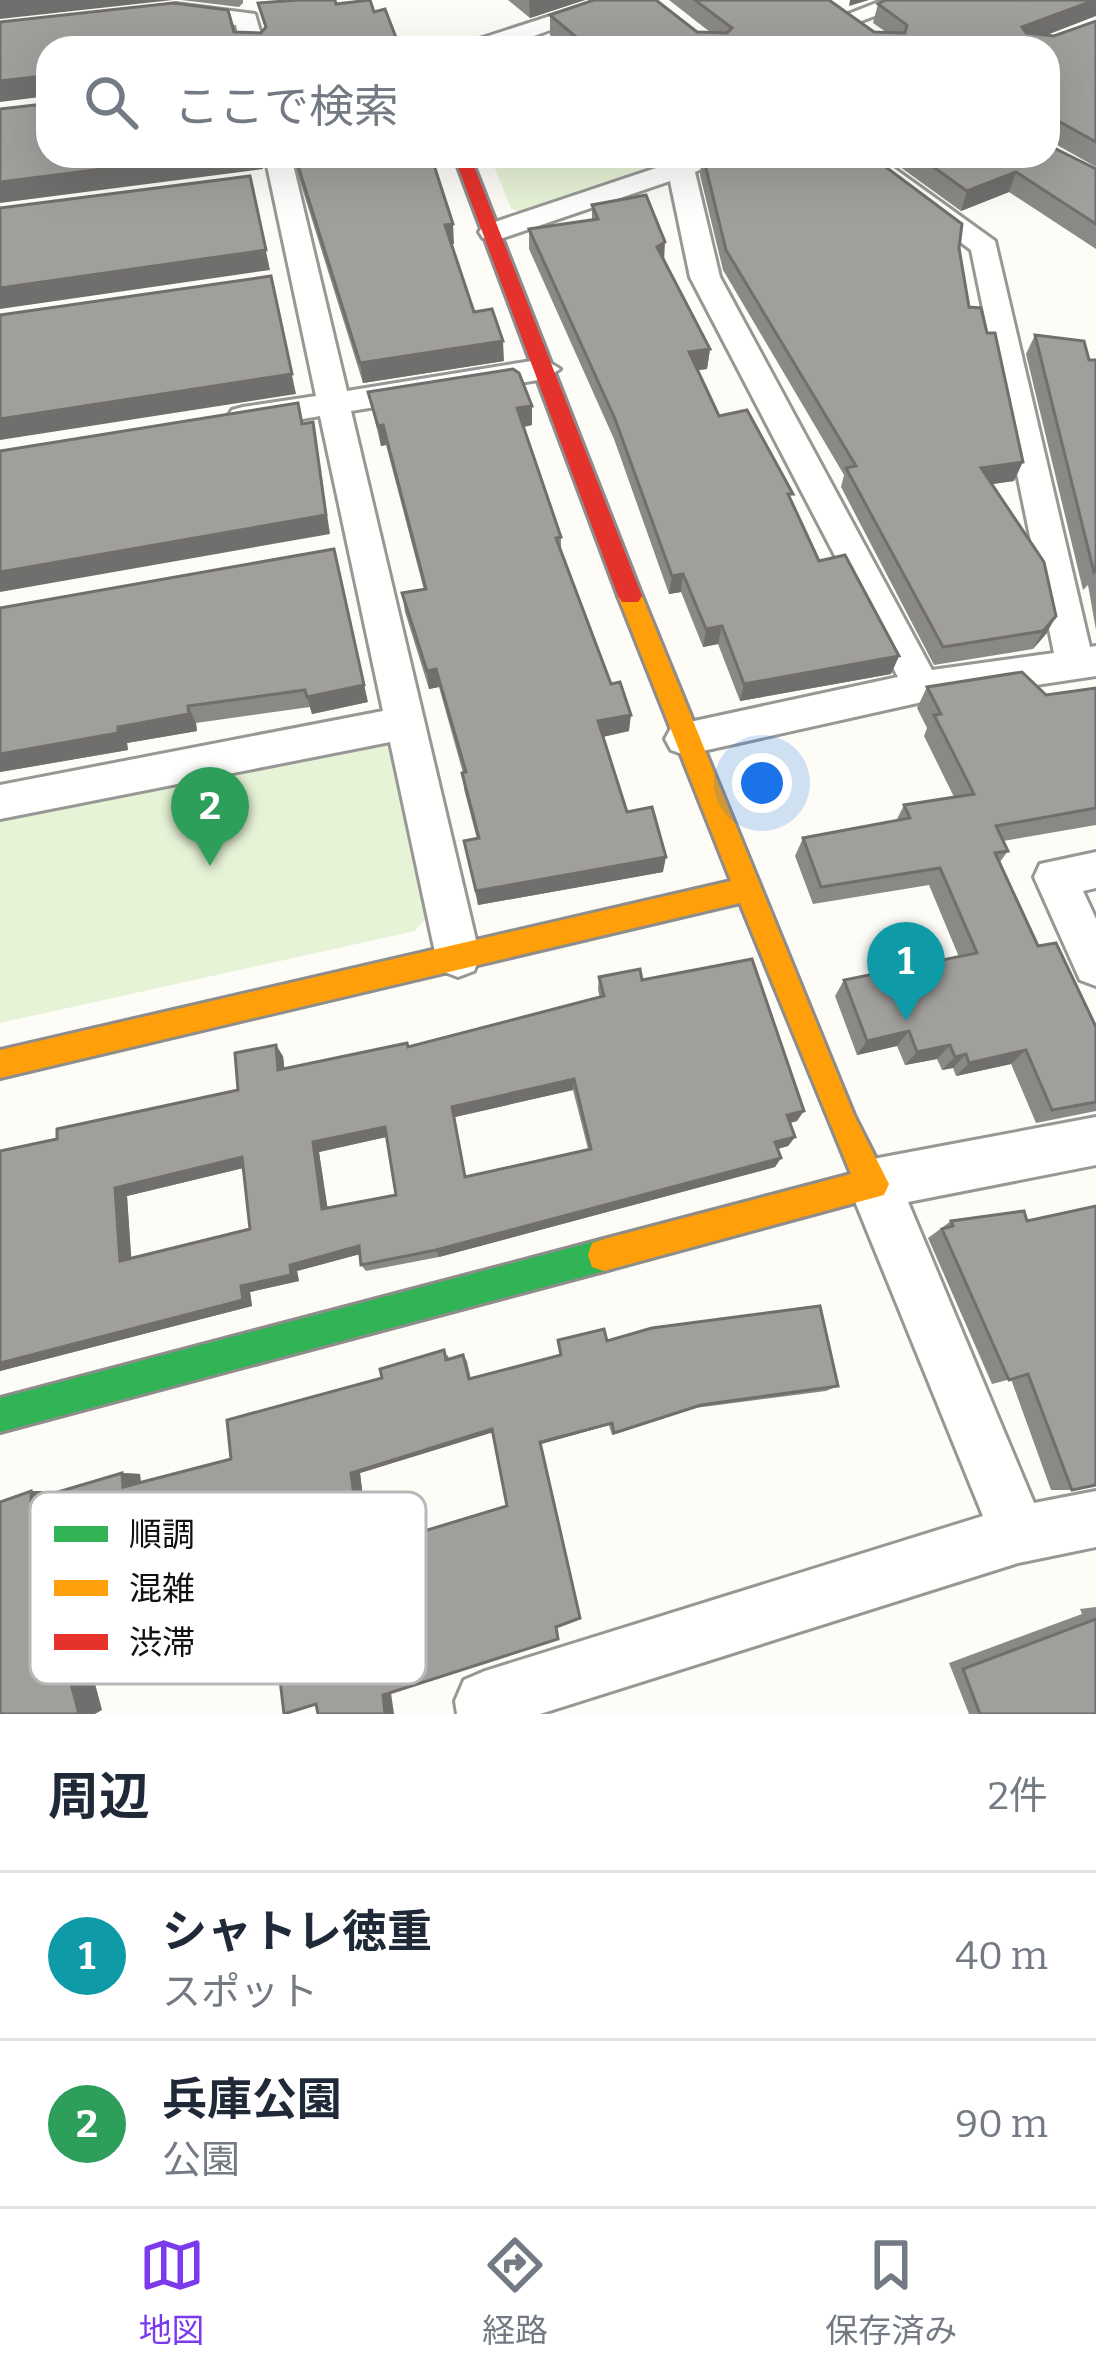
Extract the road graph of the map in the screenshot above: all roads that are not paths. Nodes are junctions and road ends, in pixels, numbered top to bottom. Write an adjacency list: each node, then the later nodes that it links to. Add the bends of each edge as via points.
1 (622, 0): 5 (street)
2 (907, 0): 6 (street, via 838,15)
3 (156, 13): 4 (street, via 247,19)
4 (251, 36)
5 (538, 36)
6 (871, 36)
7 (468, 168): 12 (street)
8 (658, 168): 12 (street)
9 (675, 168): 17 (street, via 704,278)
10 (876, 168): 16 (street, via 985,247)
11 (274, 172): 14 (street, via 293,281)
12 (493, 232): 13 (street)
13 (544, 369): 14 (street); 19 (street)
14 (333, 404): 15 (street); 18 (street, via 350,549)
15 (212, 423)
16 (1086, 663): 17 (street)
17 (922, 687): 19 (street)
18 (406, 723): 20 (street); 23 (street)
19 (685, 739): 22 (street)
20 (0, 802)
21 (1096, 870): 24 (street, via 1055,877)
22 (749, 889): 23 (street); 27 (street)
23 (458, 957): 25 (street)
24 (1096, 966)
25 (0, 1064)
26 (1096, 1141): 27 (street)
27 (873, 1184): 28 (street); 30 (street)
28 (0, 1414)
29 (1096, 1520): 30 (street)
30 (1018, 1534): 31 (street, via 484,1702)
31 (488, 1714)

